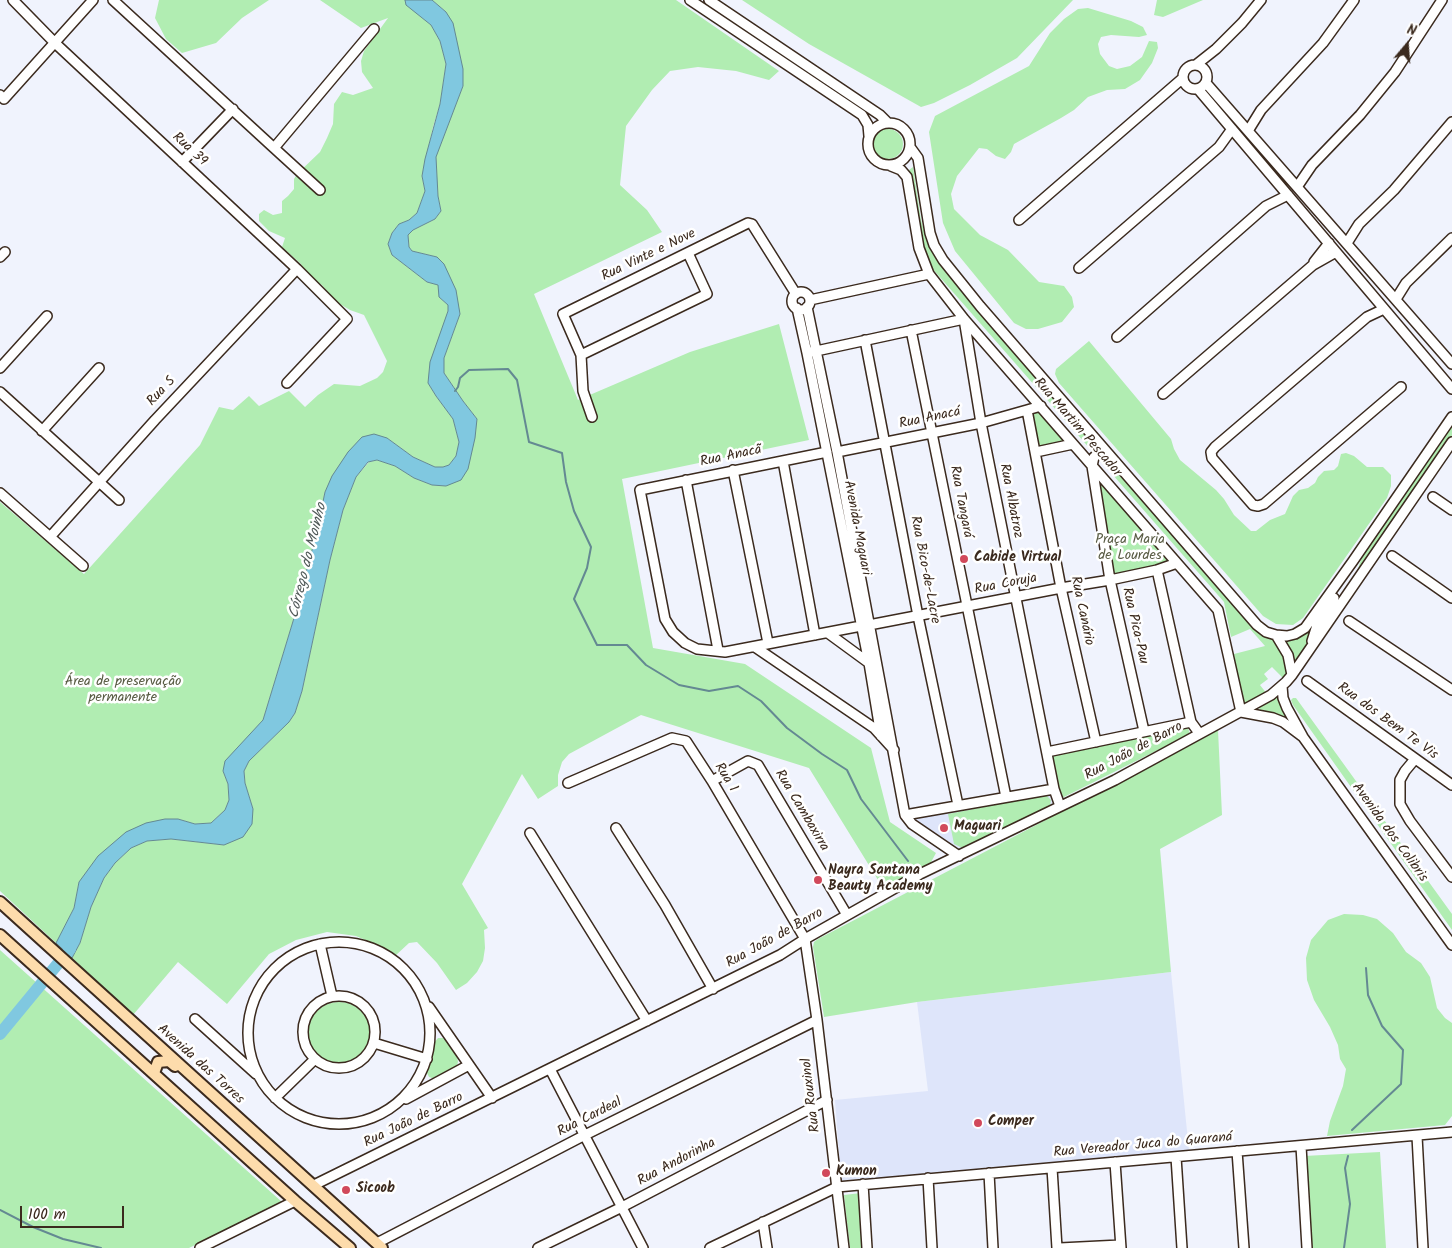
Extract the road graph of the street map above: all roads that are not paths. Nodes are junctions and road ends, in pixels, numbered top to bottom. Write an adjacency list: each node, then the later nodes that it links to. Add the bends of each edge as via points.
1 (13, 0): 10 (street, Rua 39)
2 (93, 0): 10 (street)
3 (114, 0): 16 (street)
4 (690, 0): 23 (street, via 862,115 868,125)
5 (709, 0): 20 (street)
6 (1261, 0): 11 (street)
7 (1354, 0): 17 (street, via 1324,43)
8 (1442, 0): 29 (street, via 1395,72 1360,115)
9 (374, 29): 27 (street)
10 (55, 43): 15 (street); 28 (street, Rua 39)
11 (1200, 66): 12 (street, via 1191,65 1186,69); 13 (street, via 1208,75)
12 (1185, 82): 14 (street, via 1192,89); 39 (street, via 1165,93)
13 (1206, 83): 14 (street); 18 (street)
14 (1198, 89): 21 (street)
15 (2, 97)
16 (233, 109): 27 (street); 28 (street)
17 (1261, 110): 18 (street); 22 (street)
18 (1240, 122): 22 (street)
19 (1452, 122): 40 (street, via 1394,190)
20 (888, 123): 23 (street, via 877,127); 25 (street, Rua Martim Pescador, via 902,127 910,139)
21 (1232, 129): 24 (street); 26 (street)
22 (1248, 131): 31 (street)
23 (869, 136): 30 (street, Rua Martim Pescador, via 868,148 873,159)
24 (1240, 139): 26 (street); 32 (street)
25 (910, 147): 30 (street, via 904,160); 92 (street, Rua Martim Pescador, via 918,158 930,233 943,260)
26 (1219, 147): 48 (street)
27 (274, 148): 34 (street)
28 (182, 162): 49 (street, Rua 39)
29 (1312, 165): 31 (street); 33 (street)
30 (890, 166): 50 (street, Rua Martim Pescador, via 901,170 907,177 919,248)
31 (1290, 179): 33 (street)
32 (1280, 185): 35 (street); 36 (street)
33 (1297, 187): 37 (street)
34 (320, 190)
35 (1288, 195): 36 (street); 38 (street)
36 (1266, 206): 65 (street)
37 (1317, 210): 38 (street); 41 (street)
38 (1308, 219): 43 (street)
39 (1019, 220)
40 (1359, 224): 41 (street); 44 (street)
41 (1340, 235): 44 (street)
42 (1452, 238): 51 (street)
43 (1329, 243): 45 (street); 47 (street)
44 (1347, 243): 52 (street)
45 (1336, 252): 47 (street); 54 (street)
46 (688, 253): 53 (street, Rua Vinte e Nove, via 748,223 752,224); 69 (street, via 707,294); 69 (street, Rua Vinte e Nove, via 562,314)
47 (1313, 264): 78 (street)
48 (1079, 268)
49 (297, 269): 74 (street, Rua 39, via 347,319); 97 (street, Rua S)
50 (929, 274): 56 (street); 61 (street, Rua Martim Pescador)
51 (1406, 283): 52 (street); 55 (street)
52 (1388, 290): 55 (street)
53 (796, 294): 56 (street, via 806,294); 57 (street, via 793,301)
54 (1377, 300): 58 (street); 60 (street)
55 (1396, 300): 62 (street)
56 (809, 304): 57 (street, via 802,309); 68 (street, Avenida Maguari)
57 (797, 308): 68 (street, Avenida Maguari)
58 (1384, 309): 60 (street); 64 (street)
59 (46, 316): 72 (street)
60 (1367, 316): 75 (street, via 1215,447 1211,452 1212,458 1253,506 1264,504)
61 (964, 319): 63 (street); 79 (street, Rua Martim Pescador); 83 (street, Rua Albatroz)
62 (1418, 326): 64 (street); 67 (street)
63 (911, 330): 66 (street); 85 (street, Rua Tangará)
64 (1407, 336): 70 (street)
65 (1117, 337)
66 (865, 340): 68 (street); 87 (street, Rua Bico-de-Lacre)
67 (1438, 348): 70 (street); 71 (street)
68 (812, 352): 89 (street, Avenida Maguari); 90 (street, Avenida Maguari)
69 (581, 355): 81 (street, via 582,391)
70 (1426, 359): 76 (street)
71 (1452, 364)
72 (0, 368)
73 (99, 368): 84 (street)
74 (287, 383)
75 (1401, 387)
76 (1452, 389)
77 (0, 392): 84 (street)
78 (1164, 394)
79 (1041, 406): 80 (street); 88 (street, Rua Martim Pescador)
80 (1027, 410): 83 (street, Rua Anacá); 91 (street, Rua Canário)
81 (592, 417)
82 (1452, 417): 104 (street, Rua João de Barro)
83 (981, 423): 85 (street, Rua Anacá); 110 (street, Rua Albatroz)
84 (42, 431): 97 (street)
85 (933, 433): 87 (street, Rua Anacá); 112 (street, Rua Tangará)
86 (1452, 442): 122 (street, Rua João de Barro)
87 (885, 443): 90 (street, Rua Anacá); 113 (street, Rua Bico-de-Lacre)
88 (1074, 444): 91 (street); 94 (street, Rua Martim Pescador)
89 (827, 452): 93 (street, Rua Anacã); 115 (street, Avenida Maguari)
90 (837, 452): 115 (street, Avenida Maguari)
91 (1036, 452): 109 (street, Rua Canário)
92 (1111, 456): 94 (street, via 1105,452 1099,454 1094,457); 118 (street, Rua Martim Pescador, via 1257,625)
93 (783, 461): 95 (street, Rua Anacã); 117 (street)
94 (1092, 466): 105 (street, Rua Martim Pescador); 108 (street, Rua Pica-Pau)
95 (734, 470): 96 (street, Rua Anacã); 119 (street)
96 (686, 480): 121 (street, Rua Anacã, via 640,490 665,619 673,632); 123 (street)
97 (100, 483): 100 (street); 102 (street, Rua S)
98 (0, 493): 102 (street)
99 (1433, 497): 101 (street)
100 (119, 500)
101 (1452, 510)
102 (50, 537): 106 (street)
103 (1392, 556): 111 (street)
104 (1353, 561): 118 (street, Rua João de Barro, via 1305,628 1295,634); 122 (street, Rua João de Barro, via 1348,578 1318,622)
105 (1177, 563): 107 (street, Rua Coruja); 130 (street, Rua Martim Pescador, via 1218,610)
106 (83, 566)
107 (1157, 570): 108 (street, Rua Coruja); 132 (street)
108 (1110, 580): 109 (street, Rua Coruja); 135 (street, Rua Pica-Pau)
109 (1061, 588): 110 (street, Rua Coruja); 140 (street, Rua Canário)
110 (1016, 597): 112 (street, Rua Coruja); 142 (street, Rua Albatroz)
111 (1452, 598)
112 (966, 607): 113 (street, Rua Coruja); 148 (street, Rua Tangará)
113 (918, 616): 115 (street, Rua Coruja); 149 (street, Rua Bico-de-Lacre)
114 (1349, 621): 128 (street)
115 (865, 626): 116 (street, Rua Coruja); 124 (street, Avenida Maguari); 133 (street, Avenida Maguari)
116 (828, 633): 117 (street, Rua Coruja); 124 (street)
117 (815, 635): 119 (street, Rua Coruja)
118 (1276, 635): 125 (street, via 1288,655)
119 (768, 643): 120 (street, Rua Coruja)
120 (755, 647): 123 (street, Rua Coruja, via 725,652); 134 (street)
121 (697, 649): 123 (street, Rua Coruja)
122 (1310, 649): 125 (street, Rua João de Barro)
123 (718, 650)
124 (869, 663): 134 (street, Avenida Maguari)
125 (1292, 675): 127 (street, Rua João de Barro)
126 (1307, 681): 143 (street, Rua dos Bem Te Vis)
127 (1278, 689): 129 (street, Rua João de Barro); 139 (street, Avenida dos Colibris)
128 (1452, 690)
129 (1257, 704): 130 (street, Rua João de Barro); 131 (street)
130 (1241, 712): 131 (street, Avenida dos Colibris); 136 (street, Rua João de Barro)
131 (1263, 715): 139 (street, Avenida dos Colibris, via 1283,722)
132 (1190, 722): 135 (street); 136 (street)
133 (889, 726): 134 (street); 138 (street, Avenida Maguari)
134 (877, 727): 137 (street)
135 (1144, 731): 140 (street)
136 (1199, 733): 150 (street, Rua João de Barro, via 1115,780)
137 (881, 736): 138 (street); 141 (street)
138 (891, 736): 141 (street, Avenida Maguari)
139 (1303, 736): 161 (street, Avenida dos Colibris)
140 (1096, 742): 142 (street)
141 (894, 750): 151 (street, Avenida Maguari)
142 (1047, 752): 147 (street, Rua Albatroz)
143 (1415, 759): 146 (street, Rua dos Bem Te Vis); 155 (street, via 1400,780 1400,804)
144 (712, 781): 145 (street, Rua 1, via 686,742 672,738); 157 (street, Rua Cambaxirra, via 748,761 758,765); 159 (street, Rua 1)
145 (568, 783)
146 (1452, 785)
147 (1054, 789): 148 (street); 150 (street, Rua Albatroz)
148 (1006, 797): 149 (street)
149 (958, 805): 151 (street)
150 (1060, 806): 154 (street, Rua João de Barro)
151 (905, 815): 154 (street, via 912,824)
152 (616, 828): 162 (street, via 665,905)
153 (530, 833): 167 (street)
154 (959, 856): 157 (street, Rua João de Barro)
155 (1452, 877)
156 (0, 902): 183 (main road, Avenida das Torres)
157 (847, 915): 159 (street, Rua João de Barro)
158 (1, 936): 176 (main road)
159 (805, 939): 162 (street, Rua João de Barro); 166 (street, Rua Rouxinol)
160 (320, 944): 163 (street); 164 (street, via 363,945 389,957 410,976); 177 (street, via 289,957 265,980 256,995 250,1010 248,1044)
161 (1452, 945)
162 (712, 989): 167 (street, Rua João de Barro)
163 (332, 996): 169 (street, via 351,997 369,1011 375,1026); 171 (street, via 310,1009 305,1019 304,1040)
164 (424, 1001): 168 (street); 170 (street, via 429,1016)
165 (195, 1019): 177 (street)
166 (817, 1020): 181 (street, Rua Rouxinol); 185 (street, Rua Cardeal)
167 (646, 1021): 174 (street, Rua João de Barro)
168 (448, 1034): 170 (street, via 434,1037); 173 (street)
169 (374, 1043): 171 (street, via 369,1054 349,1067 331,1067); 172 (street)
170 (430, 1046): 172 (street)
171 (315, 1059): 179 (street)
172 (427, 1059): 175 (street)
173 (469, 1065): 178 (street); 180 (street)
174 (550, 1069): 180 (street, Rua João de Barro); 185 (street)
175 (423, 1070): 178 (street, via 422,1074); 182 (street)
176 (154, 1073): 183 (main road, via 158,1062 169,1060 219,1106); 197 (main road)
177 (258, 1076): 179 (street)
178 (432, 1084): 182 (street)
179 (275, 1098): 182 (street, via 303,1116 335,1124 368,1119)
180 (492, 1098): 195 (street, Rua João de Barro)
181 (827, 1100): 196 (street, Rua Rouxinol); 198 (street, Rua Andorinha)
182 (398, 1103)
183 (237, 1117): 195 (main road, Avenida das Torres)
184 (1450, 1131): 186 (street, Rua Vereador Juca do Guaraná)
185 (585, 1135): 198 (street); 200 (street, Rua Cardeal)
186 (1417, 1136): 187 (street, Rua Vereador Juca do Guaraná); 216 (street)
187 (1301, 1146): 188 (street, Rua Vereador Juca do Guaraná); 215 (street)
188 (1237, 1151): 189 (street, Rua Vereador Juca do Guaraná); 214 (street)
189 (1176, 1157): 190 (street, Rua Vereador Juca do Guaraná); 213 (street)
190 (1115, 1162): 191 (street, Rua Vereador Juca do Guaraná); 201 (street)
191 (1052, 1168): 192 (street, Rua Vereador Juca do Guaraná); 212 (street)
192 (989, 1173): 193 (street, Rua Vereador Juca do Guaraná); 211 (street)
193 (928, 1178): 194 (street, Rua Vereador Juca do Guaraná); 210 (street)
194 (863, 1184): 196 (street, Rua Vereador Juca do Guaraná); 209 (street)
195 (314, 1185): 200 (main road, Avenida das Torres)
196 (837, 1186): 199 (street); 208 (street, Rua Rouxinol)
197 (295, 1201): 202 (street); 203 (main road)
198 (622, 1207): 204 (street, Rua Andorinha); 205 (street)
199 (763, 1222): 206 (street); 207 (street)
200 (380, 1246)
201 (1120, 1246): 212 (street)
202 (200, 1248)
203 (350, 1248)
204 (538, 1248)
205 (643, 1248)
206 (710, 1248)
207 (766, 1248)
208 (844, 1248)
209 (868, 1248)
210 (932, 1248)
211 (993, 1248)
212 (1058, 1248)
213 (1182, 1248)
214 (1244, 1248)
215 (1307, 1248)
216 (1423, 1248)

